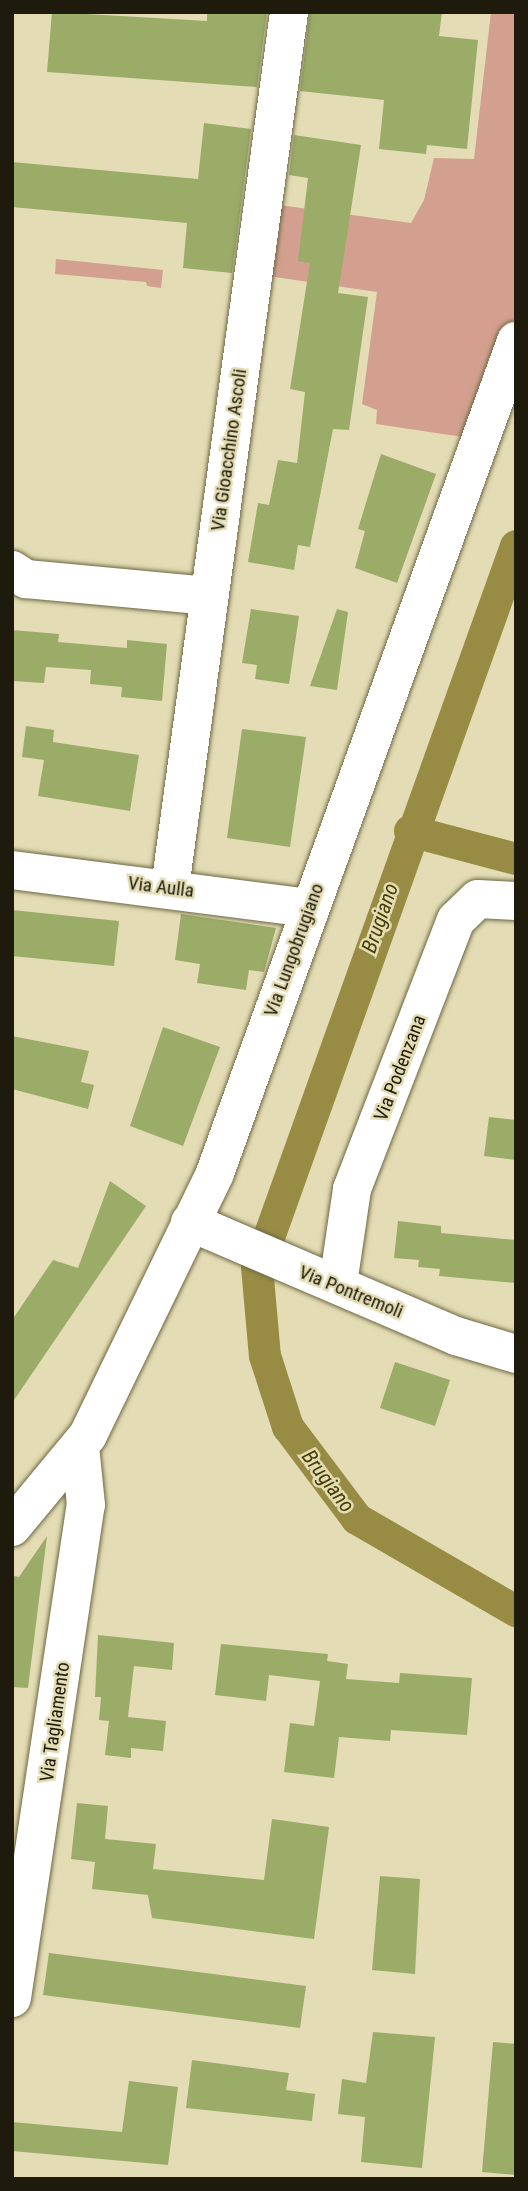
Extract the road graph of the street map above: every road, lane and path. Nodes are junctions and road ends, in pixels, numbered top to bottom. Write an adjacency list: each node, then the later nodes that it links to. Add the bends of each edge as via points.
1 (289, 12): 4 (street, Via Gioacchino Ascoli)
2 (516, 341): 8 (street, Via Lungobrugiano)
3 (12, 570): 4 (street, via 26,579)
4 (208, 596): 6 (street, Via Gioacchino Ascoli)
5 (12, 870): 6 (street, Via Aulla)
6 (170, 888): 8 (street, Via Aulla)
7 (516, 901): 10 (street, Via Podenzana, via 478,899 456,920 352,1189)
8 (309, 908): 9 (street, Via Lungobrugiano, via 215,1172)
9 (204, 1229): 10 (street, Via Pontremoli); 12 (street, Via Lungobrugiano)
10 (338, 1284): 11 (street, Via Pontremoli, via 456,1336)
11 (516, 1354)
12 (93, 1441): 13 (street, Via Lungobrugiano); 14 (street, Via Tagliamento)
13 (12, 1527)
14 (12, 1997)

